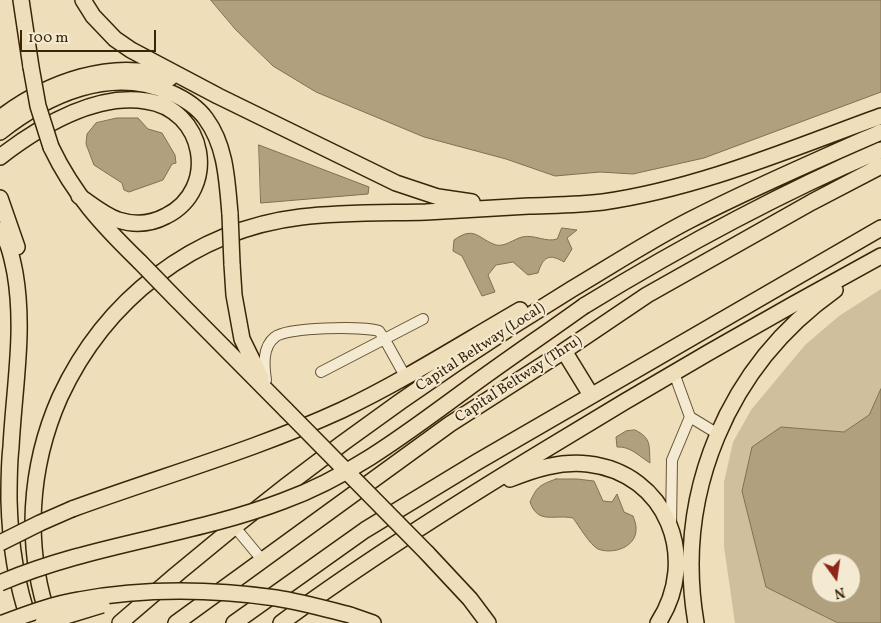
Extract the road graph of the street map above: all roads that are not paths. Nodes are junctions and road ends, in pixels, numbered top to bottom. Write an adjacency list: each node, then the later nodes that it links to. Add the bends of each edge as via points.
1 (21, 0): 11 (highway, bridge, via 38,106 51,147)
2 (83, 0): 3 (highway, via 115,39)
3 (218, 96): 5 (highway, via 158,74 116,70 65,82); 13 (highway, via 417,191 460,201)
4 (881, 116): 13 (highway, via 697,182 602,202)
5 (0, 118)
6 (0, 132): 24 (highway, bridge, via 25,113 50,100 90,85 115,81 154,85 191,103 206,118 222,155 230,214 234,295 242,339)
7 (881, 132): 14 (highway, Capital Beltway (Local))
8 (881, 150): 33 (highway, bridge, via 758,207 584,306 392,444 316,488 243,515 77,556)
9 (0, 157): 11 (highway, via 45,126 86,108 111,102 147,101 164,106 189,128 196,142 199,170 194,188 176,211 147,223 132,223 117,219)
10 (881, 166): 20 (highway, Capital Beltway (Thru), via 655,290)
11 (79, 196): 24 (highway, bridge, via 97,219)
12 (0, 198): 31 (highway, via 21,259 29,313 14,504)
13 (528, 206): 40 (highway, via 338,214 267,223 207,244 172,263 142,286 115,312 68,379 50,419 41,451 33,504 33,543 36,568)
14 (689, 220): 23 (highway); 29 (highway, Capital Beltway (Local), via 448,368)
15 (881, 228): 25 (highway)
16 (0, 230): 31 (highway, via 13,261 20,313)
17 (881, 257): 22 (highway); 27 (highway, via 798,319 754,368)
18 (423, 319): 19 (lane)
19 (385, 340): 21 (lane); 23 (lane); 24 (lane, via 379,331 360,328 281,333 270,343 266,353 264,365)
20 (564, 351): 25 (highway); 32 (highway, Capital Beltway (Thru), via 450,424)
21 (321, 372)
22 (674, 373): 26 (lane); 28 (highway)
23 (405, 376): 31 (highway, bridge, via 342,409 248,449 40,522)
24 (268, 390): 35 (highway, bridge)
25 (591, 395): 43 (highway, via 365,530)
26 (690, 417): 27 (lane); 30 (lane, via 672,460)
27 (718, 434): 48 (highway, via 696,506 691,576)
28 (461, 501): 30 (highway, via 538,469 588,464 612,470 639,485 660,508); 36 (highway)
29 (234, 526): 32 (lane); 41 (highway, Capital Beltway (Local))
30 (671, 530): 47 (highway, via 676,552 675,582)
31 (6, 545): 38 (highway)
32 (263, 561): 42 (highway, Capital Beltway (Thru))
33 (0, 583)
34 (159, 591): 37 (highway, bridge, via 78,600); 39 (highway, bridge, via 80,610); 44 (highway, bridge, via 277,599 350,614)
35 (470, 599): 45 (highway); 46 (highway)
36 (282, 622)
37 (3, 623)
38 (30, 623)
39 (43, 623)
40 (51, 623)
41 (120, 623)
42 (176, 623)
43 (234, 623)
44 (373, 623)
45 (488, 623)
46 (498, 623)
47 (658, 623)
48 (696, 623)

